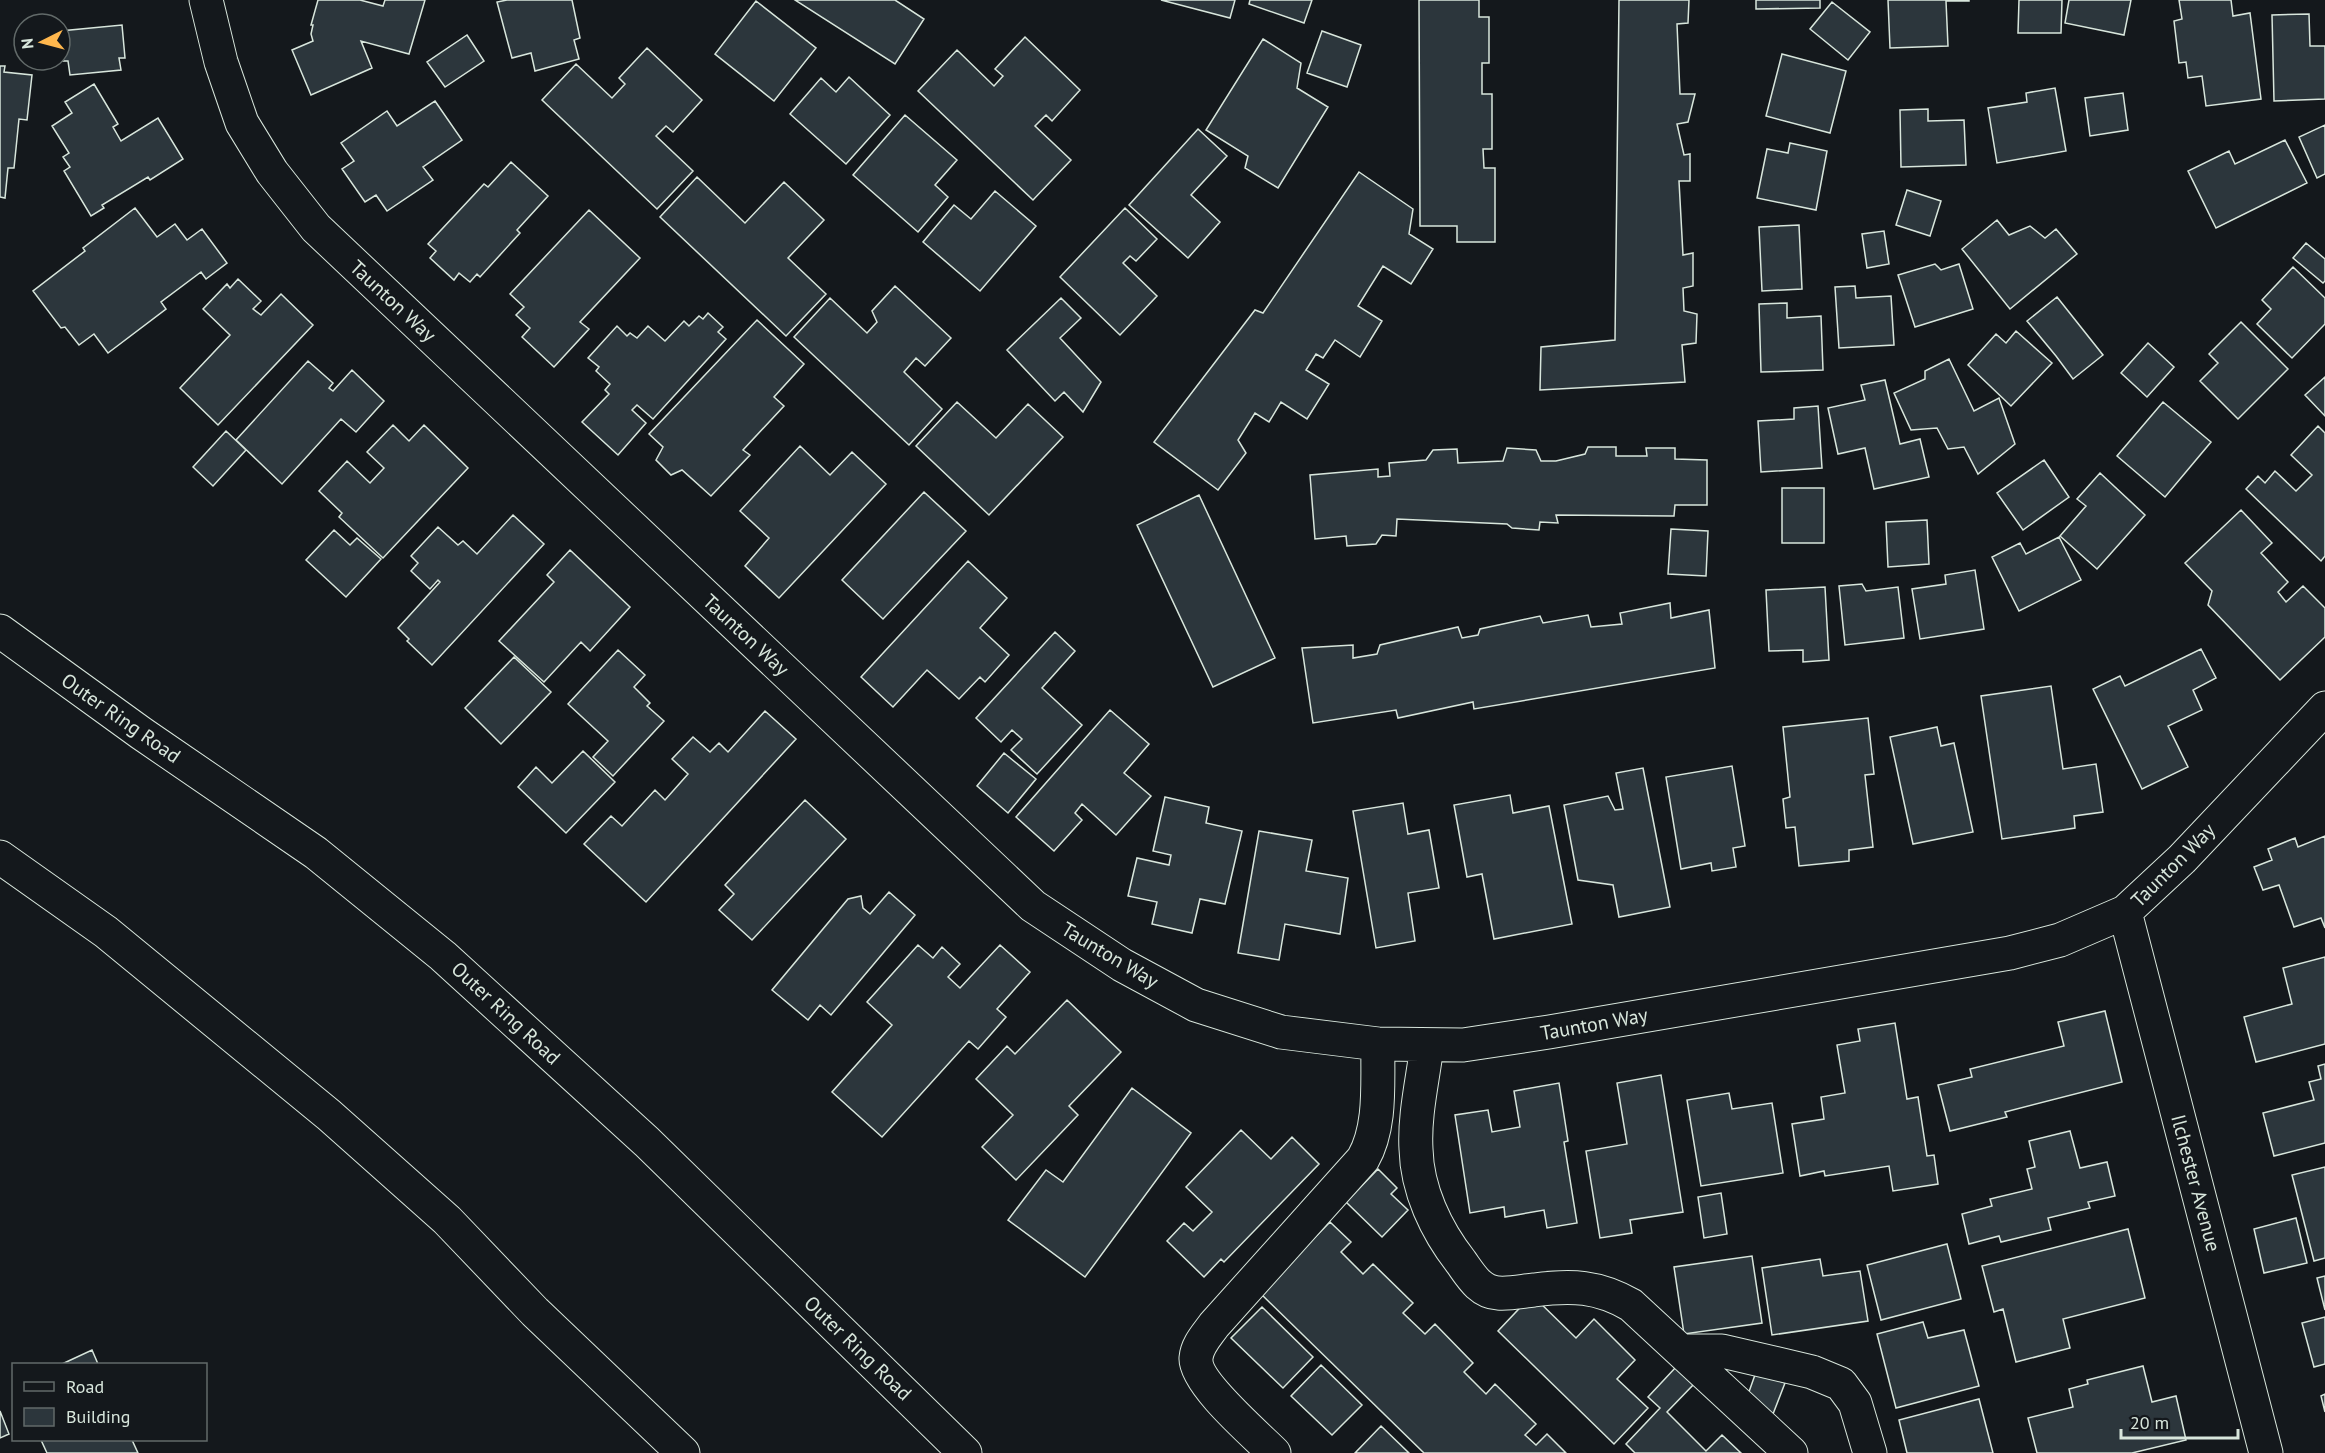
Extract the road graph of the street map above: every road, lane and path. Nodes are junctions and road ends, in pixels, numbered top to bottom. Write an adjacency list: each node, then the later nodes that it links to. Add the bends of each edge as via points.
1 (206, 0): 6 (main road, Taunton Way, via 242,123 272,171 316,228 1032,906 1122,965 1196,1005 1281,1032)
2 (0, 631): 10 (main road, Outer Ring Road, via 316,853 443,956 647,1142)
3 (2325, 708): 5 (main road, Taunton Way, via 2182,859)
4 (0, 857): 9 (main road, via 106,932 330,1115 447,1220 535,1312)
5 (2126, 912): 7 (main road, Taunton Way, via 2060,940 2010,952 1549,1032 1463,1045); 14 (main road, Ilchester Avenue)
6 (1378, 1044): 7 (main road, Taunton Way); 11 (main road, via 1375,1127 1364,1159 1214,1325 1196,1354 1196,1366 1207,1386)
7 (1427, 1045): 8 (main road, via 1415,1148 1422,1188 1449,1247 1476,1283 1498,1293 1566,1286 1602,1293 1631,1305)
8 (1681, 1351): 12 (main road); 13 (main road, via 1722,1351 1812,1372 1841,1384 1855,1403)
9 (682, 1453)
10 (965, 1453)
11 (1274, 1453)
12 (1791, 1453)
13 (1870, 1453)
14 (2266, 1453)

